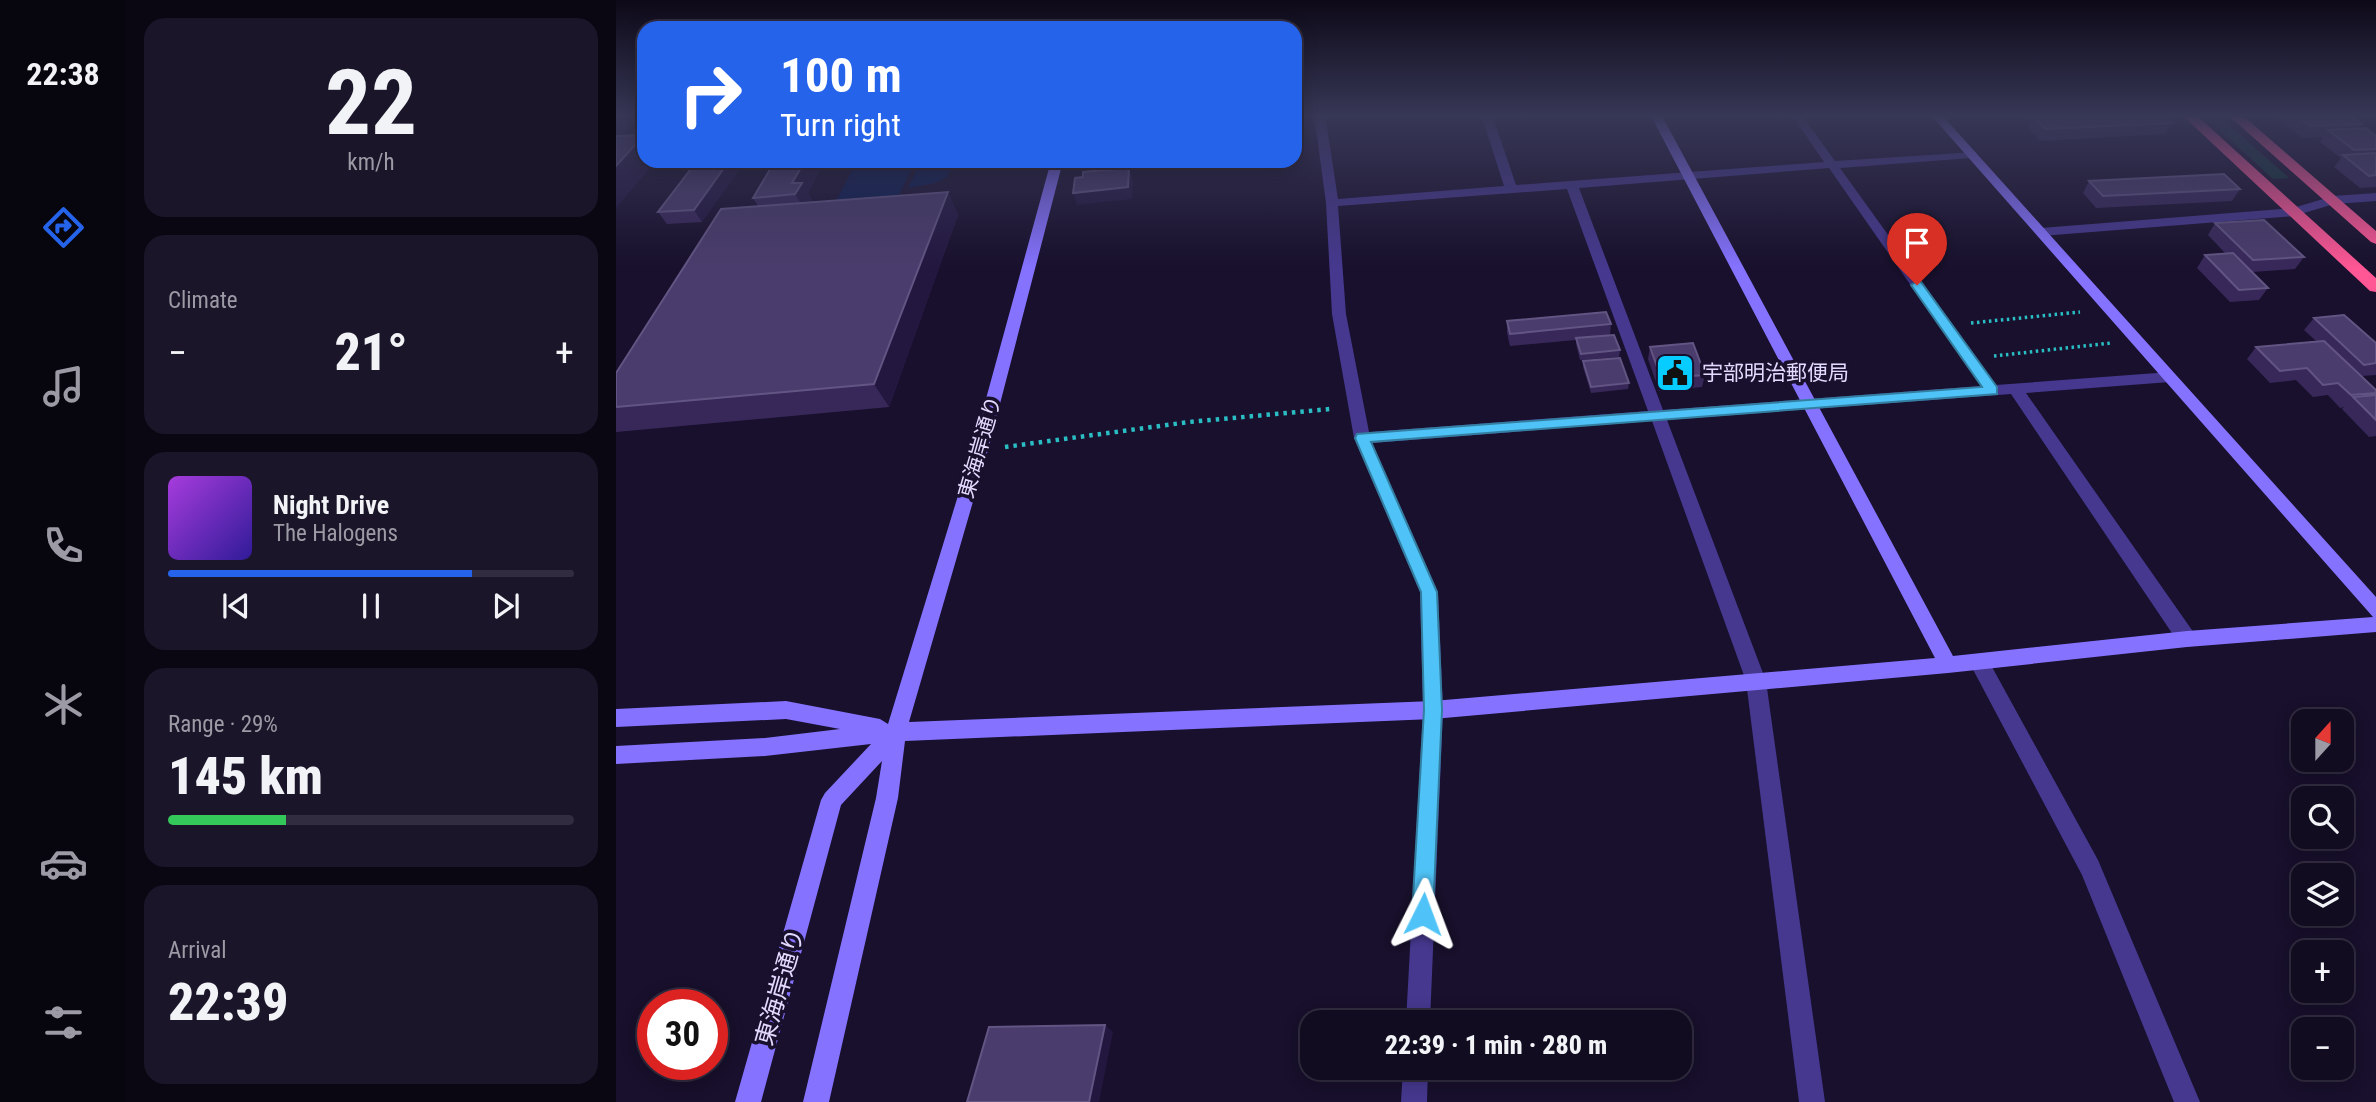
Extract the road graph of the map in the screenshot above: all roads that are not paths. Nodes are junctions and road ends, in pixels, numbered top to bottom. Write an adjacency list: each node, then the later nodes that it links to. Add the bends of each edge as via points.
1 (1327, 165): 15 (street)
2 (1503, 165): 12 (street)
3 (1682, 165): 10 (street)
4 (1815, 165): 10 (street)
5 (1833, 165): 22 (street)
6 (1981, 165): 17 (street)
7 (2244, 165): 16 (highway)
8 (2293, 165): 14 (highway)
9 (1055, 168): 34 (street, 東海岸通り, via 980,450)
10 (1688, 176): 11 (street); 23 (street)
11 (1572, 185): 12 (street); 24 (street)
12 (1511, 189): 15 (street)
13 (2376, 197): 14 (street)
14 (2333, 200): 16 (street); 18 (highway)
15 (1332, 203): 25 (street, via 1339,314)
16 (2294, 212): 17 (street); 19 (highway)
17 (2041, 232): 20 (street)
18 (2376, 239)
19 (2376, 288)
20 (2170, 377): 21 (street); 26 (street)
21 (2015, 389): 22 (street); 28 (street)
22 (1992, 391): 23 (street)
23 (1808, 403): 24 (street); 30 (street)
24 (1658, 415): 25 (street); 31 (street)
25 (1362, 438): 32 (street, via 1429,592)
26 (2376, 610)
27 (2376, 624): 28 (street)
28 (2187, 639): 29 (street)
29 (1979, 662): 30 (street); 42 (street, via 2090,868)
30 (1948, 665): 31 (street)
31 (1756, 681): 32 (street); 41 (street)
32 (1433, 710): 34 (street); 36 (street)
33 (616, 718): 34 (street, via 786,710)
34 (896, 732): 35 (street, via 765,747); 38 (street, 東海岸通り, via 832,800); 39 (street, 東海岸通り, via 887,798)
35 (616, 755)
36 (1419, 1010)
37 (1415, 1080): 40 (street)
38 (748, 1102)
39 (816, 1102)
40 (1414, 1102)
41 (1812, 1102)
42 (2187, 1102)

